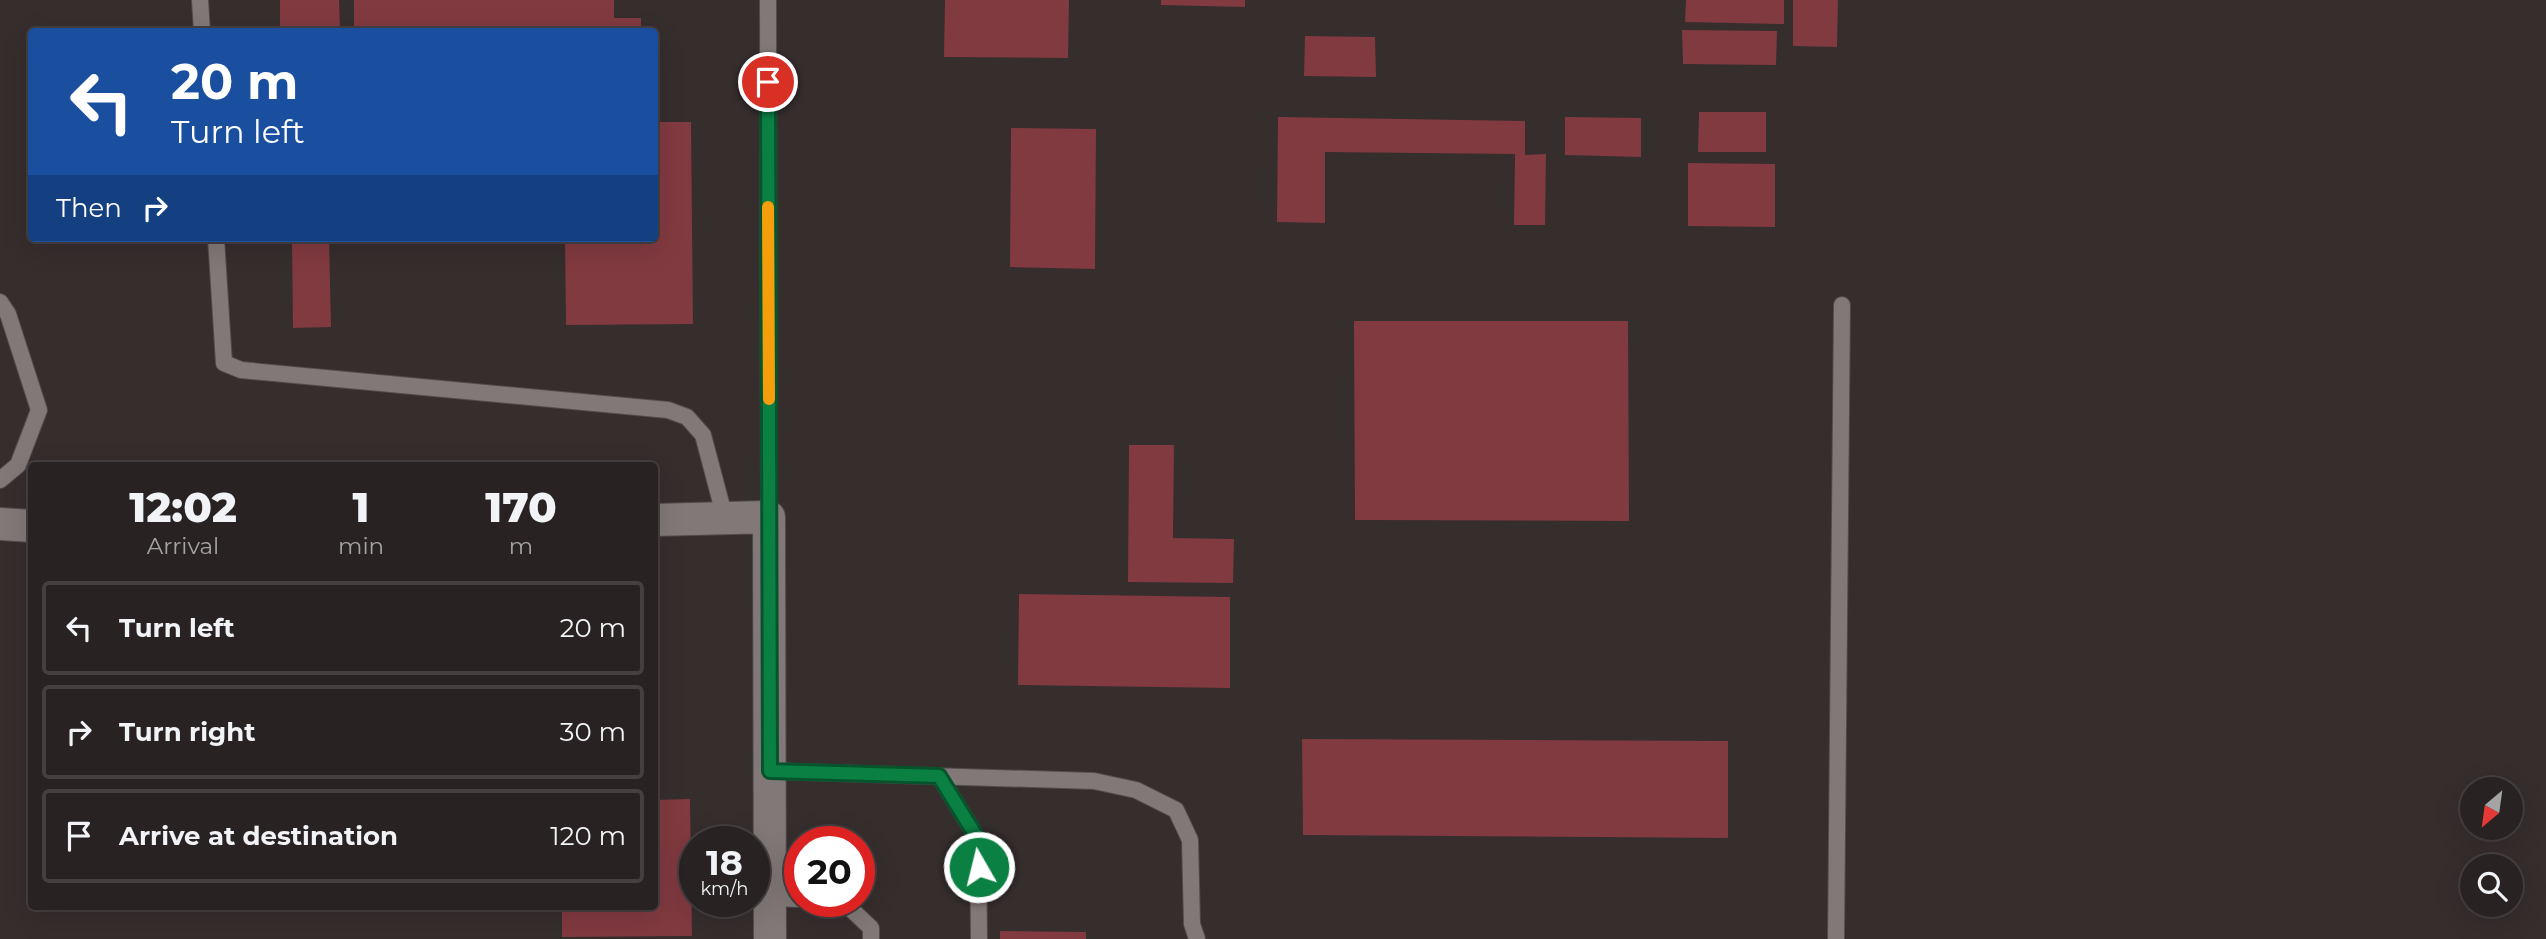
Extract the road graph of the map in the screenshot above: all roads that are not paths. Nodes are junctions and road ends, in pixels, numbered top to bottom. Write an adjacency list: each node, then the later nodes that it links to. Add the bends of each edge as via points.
1 (200, 0): 3 (lane)
2 (768, 0): 8 (lane)
3 (202, 28)
4 (216, 242): 9 (lane, via 224,363 241,370 668,410 687,417 703,435)
5 (0, 302): 7 (lane, via 39,410 18,465)
6 (1842, 305): 22 (lane)
7 (0, 480)
8 (769, 516): 9 (street); 13 (street)
9 (725, 518): 10 (street)
10 (658, 520)
11 (0, 524): 12 (street)
12 (28, 526)
13 (770, 771): 14 (lane); 15 (street)
14 (939, 776): 20 (lane, via 978,839); 21 (lane, via 1094,781 1136,790 1176,810 1190,840)
15 (784, 890)
16 (784, 901): 18 (street)
17 (859, 917): 19 (lane, via 871,928)
18 (770, 939)
19 (872, 939)
20 (979, 939)
21 (1196, 939)
22 (1836, 939)

